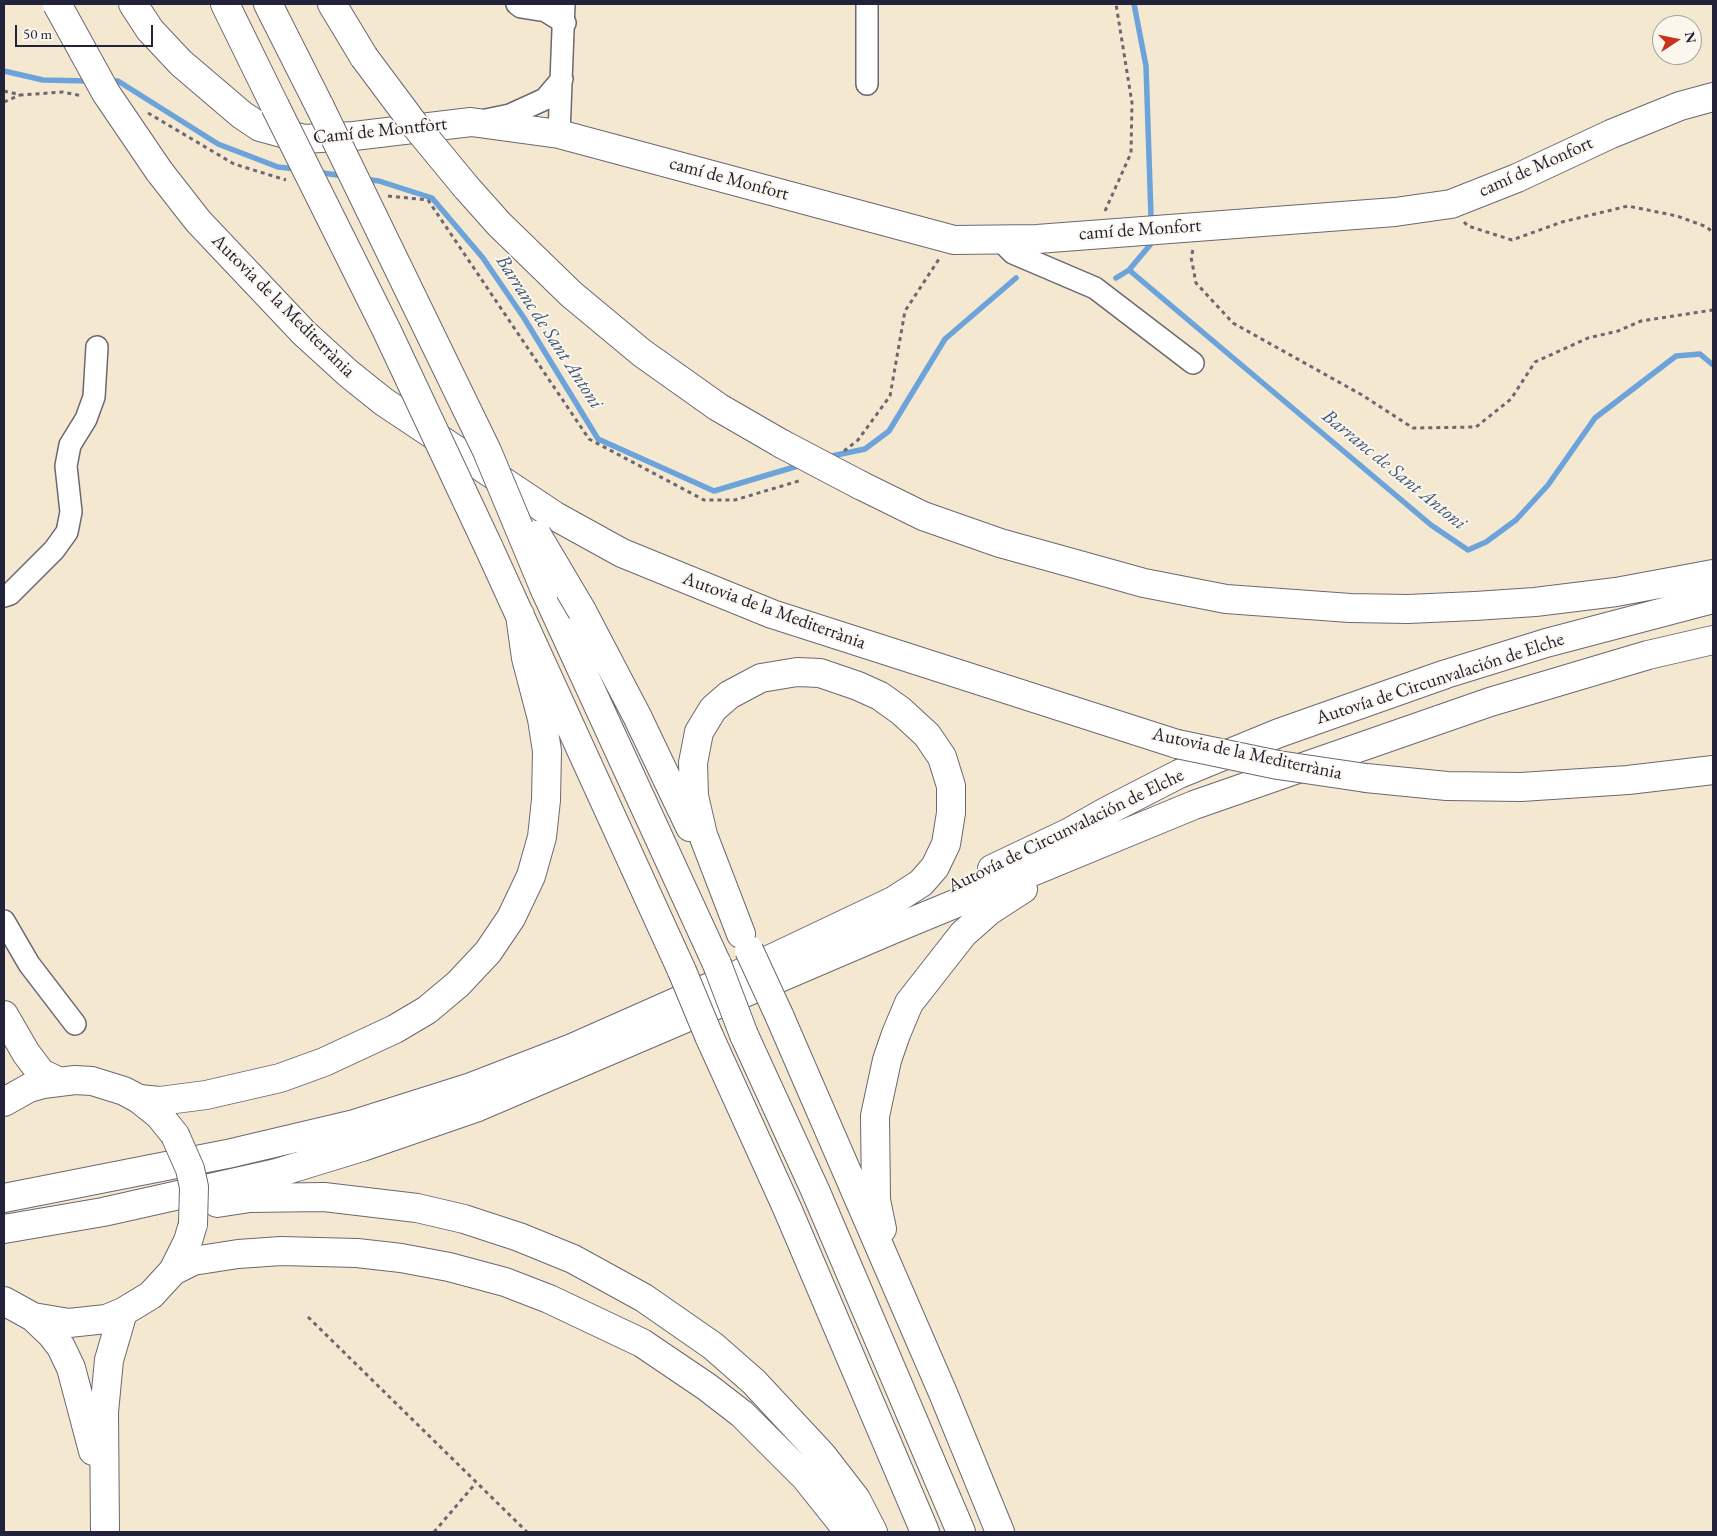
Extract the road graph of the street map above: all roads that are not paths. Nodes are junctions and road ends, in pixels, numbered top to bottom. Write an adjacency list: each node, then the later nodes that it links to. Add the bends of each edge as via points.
1 (57, 4): 23 (main road, Autovia de la Mediterrània, bridge, via 106,93 159,170 198,220 304,334 384,402 555,516 622,553 772,614 1177,744 1278,765 1447,786 1521,787 1618,781)
2 (133, 4): 12 (main road, Camí de Montfort, via 150,30 181,63 260,126 304,139)
3 (225, 4): 21 (main road, bridge, via 387,331)
4 (268, 4): 17 (main road, bridge)
5 (332, 4): 18 (main road, bridge, via 364,56 414,124 499,224 571,294 642,353 718,408 923,516 1000,543 1144,583 1226,599 1350,608 1465,607 1616,592)
6 (517, 4): 8 (street)
7 (867, 4): 10 (street)
8 (565, 14): 9 (street)
9 (562, 79): 12 (street, via 545,99 510,116); 13 (street)
10 (867, 84)
11 (1713, 97): 14 (main road, camí de Monfort, via 1680,106 1517,178 1446,205 1395,212 1037,239)
12 (471, 122): 13 (main road, Camí de Montfort)
13 (559, 134): 14 (main road, camí de Monfort, via 954,240)
14 (999, 239): 16 (street, via 1013,253 1094,288)
15 (97, 347): 19 (street, via 94,397 86,419 70,445 66,466 71,512 67,532 54,550 10,594)
16 (1193, 363)
17 (487, 451): 26 (main road, bridge, via 582,611 642,725); 27 (main road, bridge, via 545,590)
18 (1713, 574)
19 (4, 596)
20 (1713, 599): 27 (main road, Autovía de Circunvalación de Elche, via 1546,643 1446,674 1279,733 1179,774 1107,810 1068,834 842,938)
21 (520, 615): 31 (main road, via 547,751 546,800 542,837 530,876 511,918 488,952 458,984 427,1010 395,1029 324,1062 280,1078 206,1095); 44 (main road, bridge, via 682,971)
22 (1713, 640): 24 (main road, Autovía de Circunvalación de Elche, via 1648,655 1490,702 1194,805)
23 (1713, 770)
24 (1113, 838): 34 (main road, via 478,1107 362,1148 277,1173 103,1212); 37 (main road, via 989,911 963,934 909,1003 886,1060 875,1116 876,1200)
25 (4, 921): 29 (street, via 29,964)
26 (745, 942): 27 (main road, via 703,835 694,796 693,762 699,732 718,704 761,678 797,672 820,674 880,696 927,734 942,757 951,786 951,813 946,844 935,867 921,883 893,901); 37 (main road, bridge)
27 (727, 969): 33 (main road, via 572,1048 490,1080 354,1124 227,1154); 45 (main road, bridge, via 744,1035 815,1190)
28 (4, 1015): 30 (main road, via 41,1073)
29 (75, 1024)
30 (58, 1081): 31 (main road, via 92,1081); 32 (main road, via 29,1088)
31 (139, 1099): 36 (main road, bridge, via 175,1135 194,1187 192,1224 185,1249)
32 (4, 1102)
33 (4, 1198)
34 (4, 1230)
35 (4, 1240): 43 (main road, via 174,1209 278,1197 333,1198 417,1208 519,1237 573,1259 644,1298 713,1346 754,1382 822,1455 856,1499)
36 (173, 1271): 39 (main road, via 151,1295); 42 (main road, via 193,1261 238,1254 357,1252 449,1267 505,1282 642,1343 735,1408 805,1477)
37 (892, 1275): 46 (main road)
38 (4, 1301): 40 (main road)
39 (123, 1312): 40 (main road, via 97,1321 69,1324); 41 (main road, via 109,1360 104,1412)
40 (33, 1316): 41 (main road, via 61,1347 71,1368 90,1438)
41 (105, 1524)
42 (849, 1532)
43 (873, 1532)
44 (925, 1532)
45 (961, 1532)
46 (1000, 1532)

